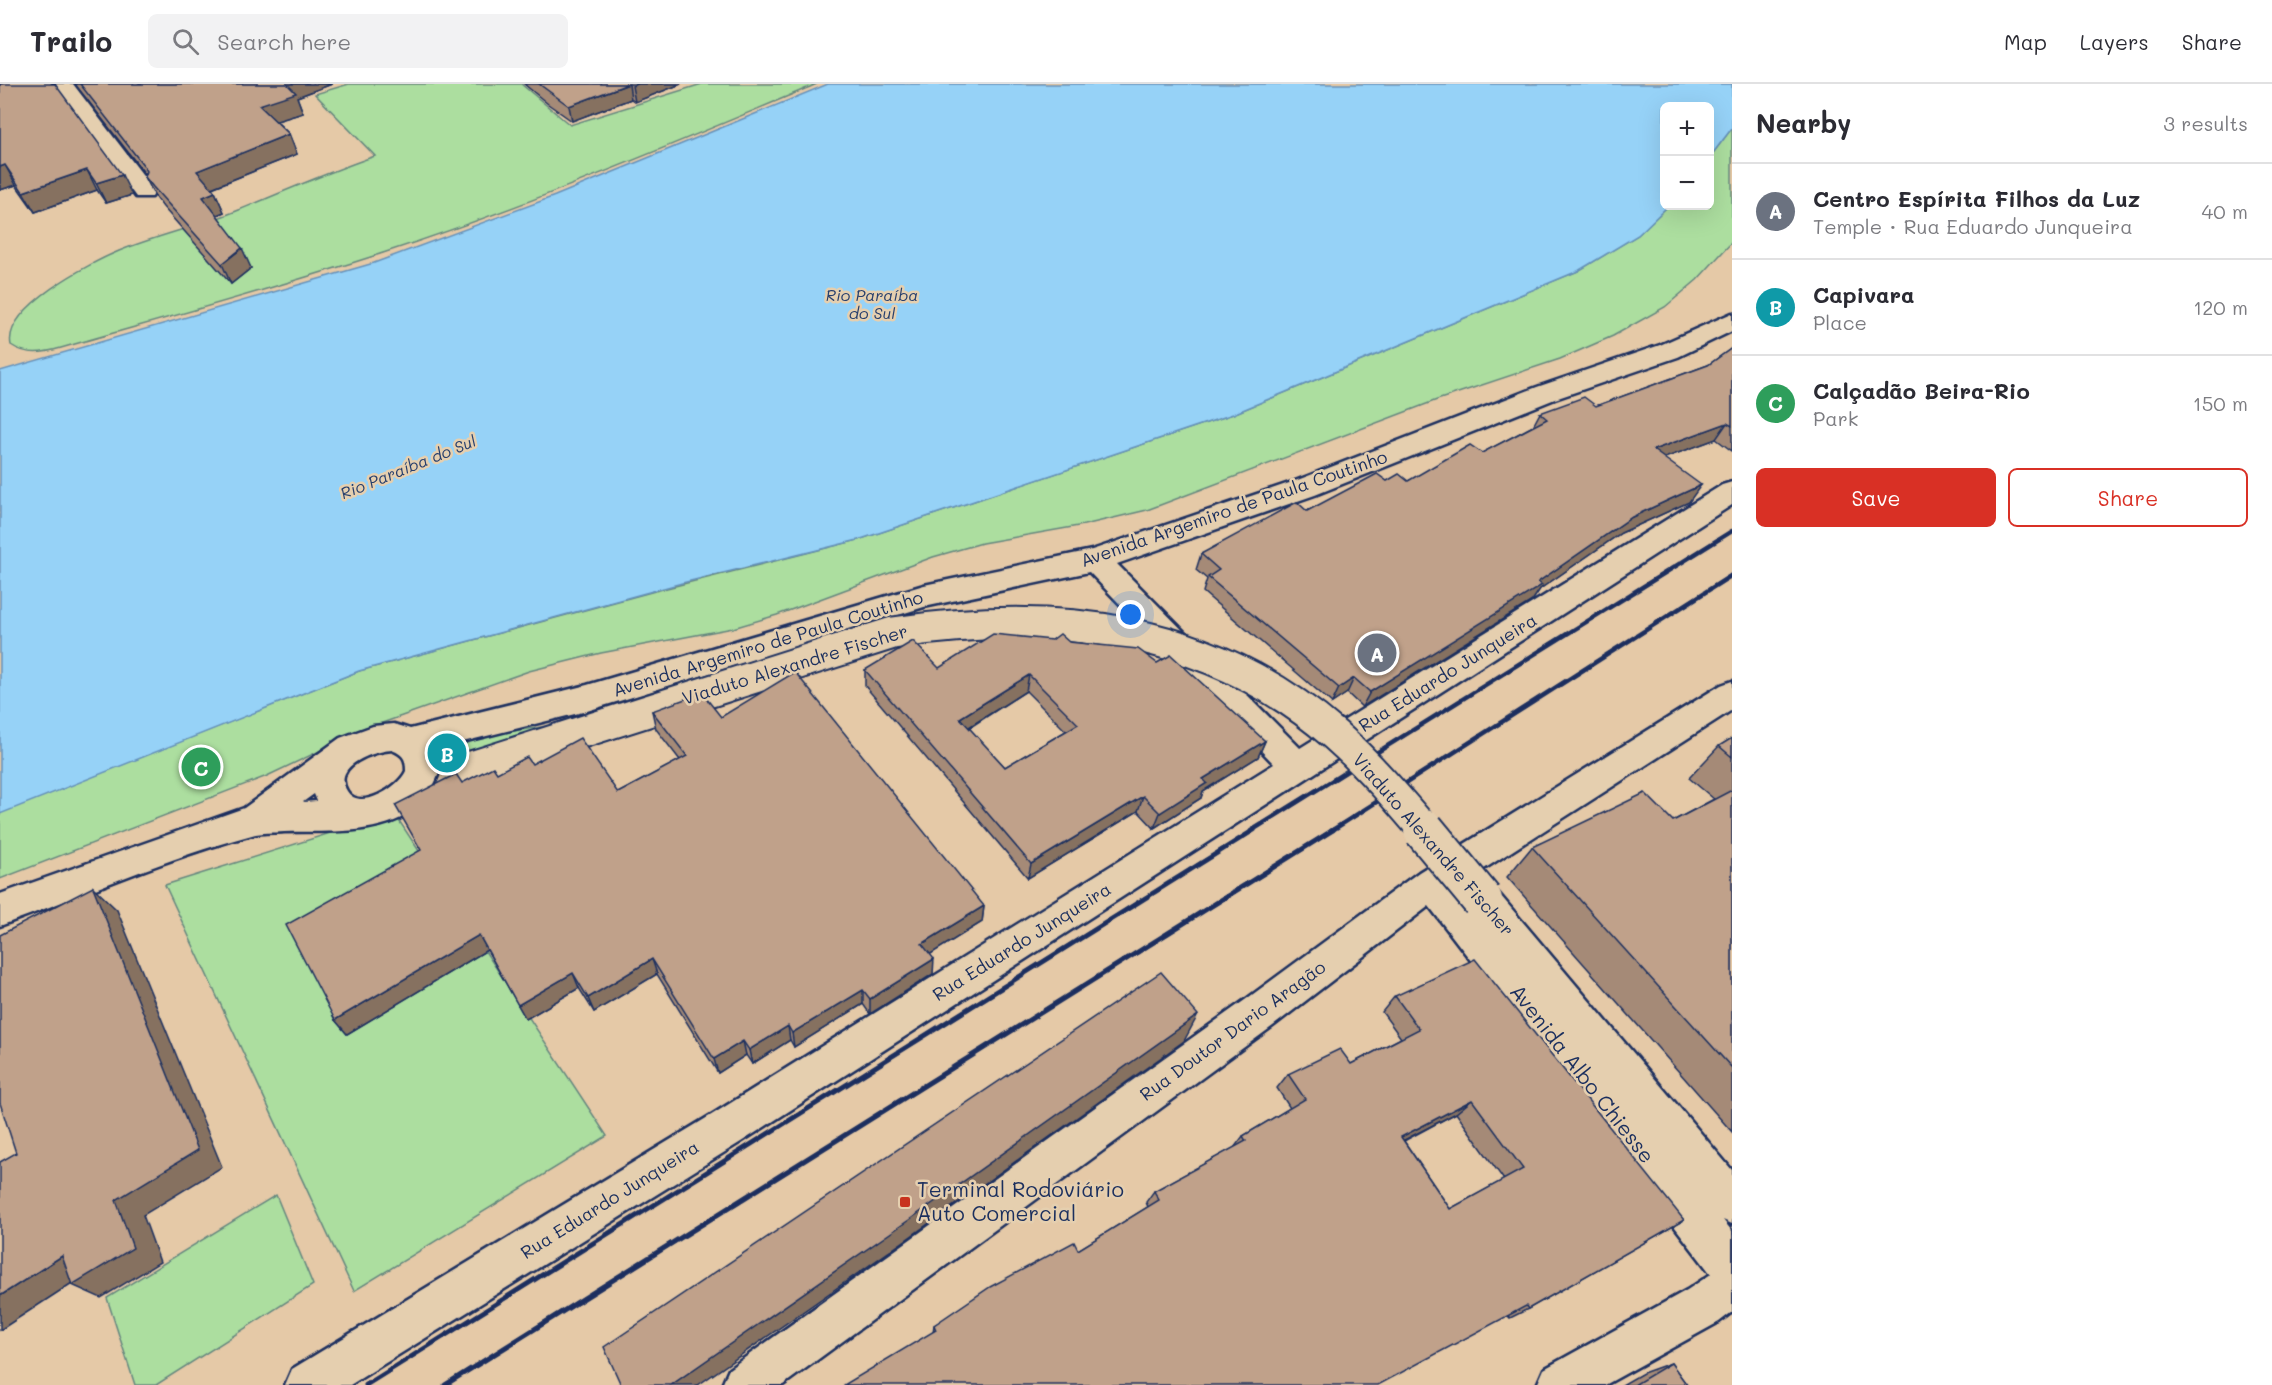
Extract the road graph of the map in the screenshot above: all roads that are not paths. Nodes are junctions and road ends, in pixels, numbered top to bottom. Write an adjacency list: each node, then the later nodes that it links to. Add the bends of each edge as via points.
1 (63, 84): 2 (street)
2 (144, 192)
3 (1732, 321): 5 (street, Avenida Argemiro de Paula Coutinho, via 1669,351 1546,393 1305,488)
4 (1732, 492): 9 (street, Rua Eduardo Junqueira)
5 (1095, 560): 7 (street, Avenida Argemiro de Paula Coutinho, via 924,596 587,698); 9 (street, via 1232,696)
6 (1732, 694): 13 (street, Rua Doutor Dario Aragão)
7 (410, 742): 8 (street, via 394,737 375,738); 10 (street, via 423,760)
8 (349, 749): 11 (street, via 332,770 330,794 343,808); 12 (street)
9 (1298, 768): 18 (street, Rua Eduardo Junqueira, via 727,1128)
10 (419, 783): 11 (street, via 396,805); 15 (street, Viaduto Alexandre Fischer, bridge, via 845,647 944,623 1038,620 1125,631 1166,643 1230,667 1273,690 1360,758)
11 (364, 814): 12 (street)
12 (255, 819): 14 (street)
13 (1432, 883): 16 (street, Avenida Albo Chiesse); 19 (street, Rua Doutor Dario Aragão)
14 (0, 910)
15 (1732, 1203)
16 (1732, 1266)
17 (1732, 1285): 20 (street, via 1703,1306)
18 (308, 1385)
19 (745, 1385)
20 (1560, 1385)

